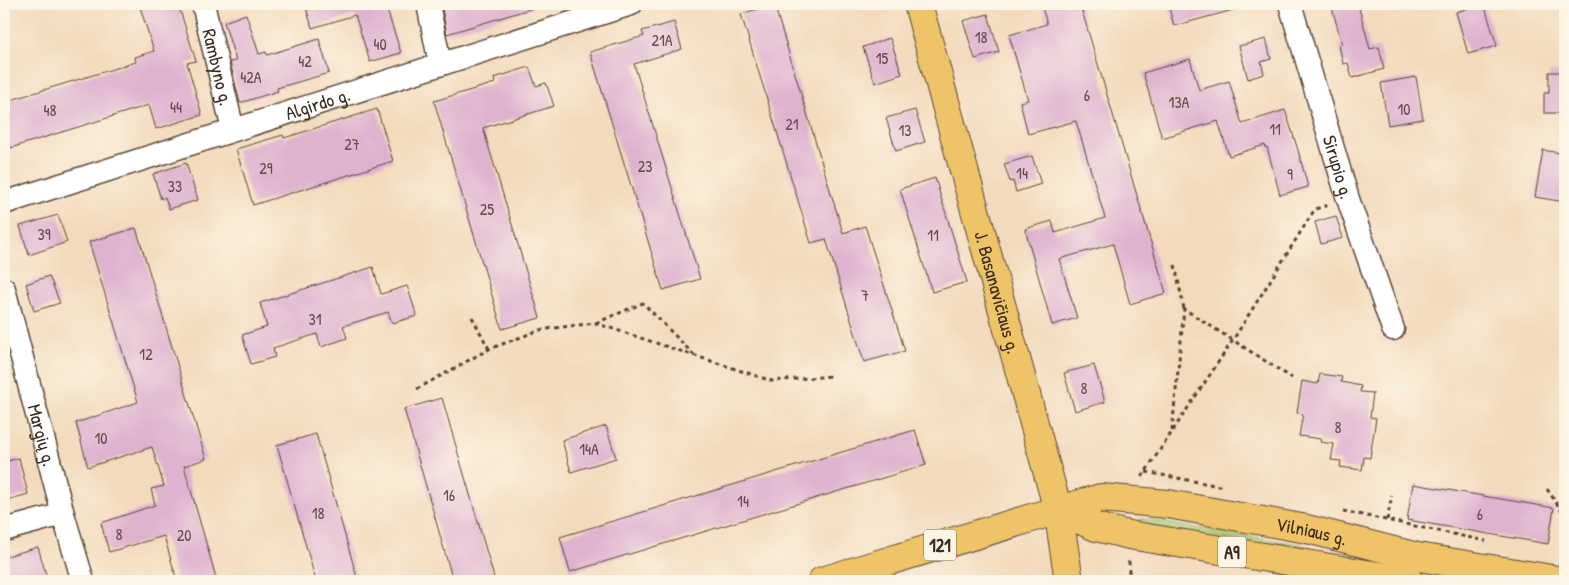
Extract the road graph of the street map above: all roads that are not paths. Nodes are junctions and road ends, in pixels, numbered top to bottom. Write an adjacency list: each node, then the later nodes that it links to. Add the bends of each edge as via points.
1 (203, 4): 7 (street, Rambyno g.)
2 (428, 4): 6 (street)
3 (631, 4): 6 (street, Algirdo g.)
4 (918, 4): 11 (main road, J. Basanavičiaus g.)
5 (1290, 4): 10 (street, Sirupio g., via 1348,199)
6 (440, 64): 7 (street, Algirdo g.)
7 (232, 130): 8 (street, Algirdo g.)
8 (4, 203)
9 (4, 288): 12 (street, Margių g.)
10 (1393, 329)
11 (1058, 510): 15 (main road, Vilniaus g. / 121); 16 (main road, J. Basanavičiaus g.); 17 (main road, Vilniaus g. / A9, via 1096,527 1129,534); 18 (main road, Vilniaus g. / A9, via 1101,498 1136,500 1253,518 1418,556)
12 (63, 514): 13 (street); 14 (street, Margių g.)
13 (4, 530)
14 (83, 581)
15 (822, 581)
16 (1069, 581)
17 (1408, 581)
18 (1564, 581)

